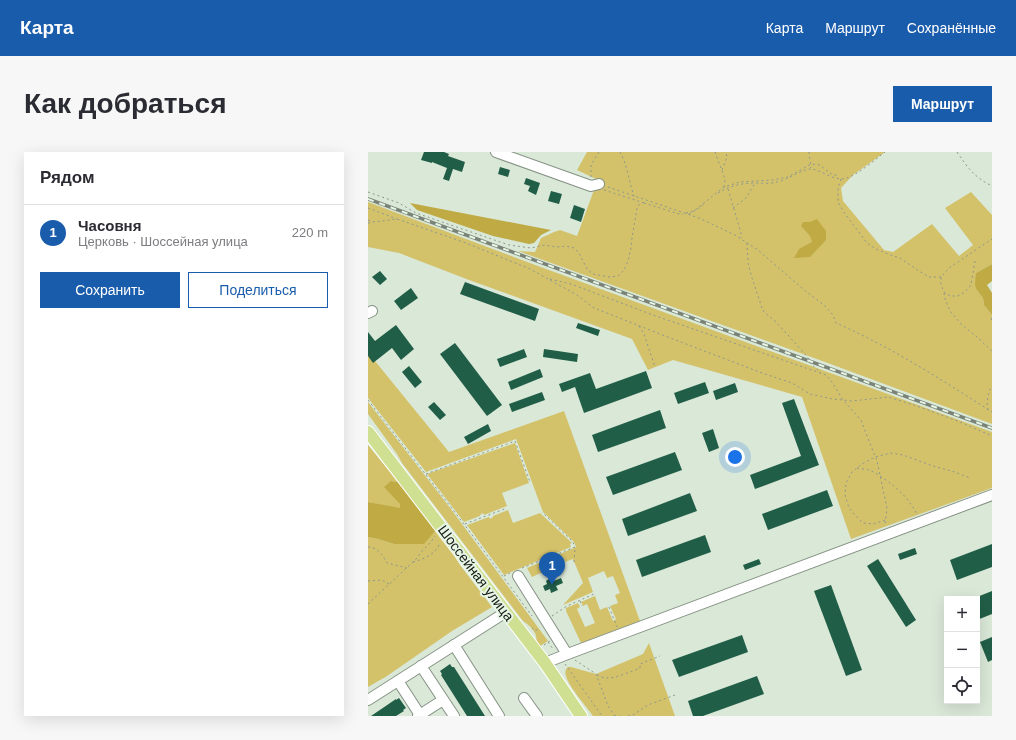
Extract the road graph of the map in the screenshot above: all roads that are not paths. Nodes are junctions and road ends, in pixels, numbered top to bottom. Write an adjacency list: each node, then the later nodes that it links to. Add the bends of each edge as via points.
1 (496, 152): 2 (street)
2 (595, 185)
3 (368, 432): 6 (main road, Шоссейная улица)
4 (992, 495): 8 (street)
5 (515, 573): 8 (street)
6 (506, 612): 7 (street); 9 (main road, Шоссейная улица)
7 (454, 645): 10 (street); 17 (street)
8 (564, 655): 9 (street)
9 (545, 663): 19 (main road, Шоссейная улица)
10 (421, 666): 11 (street); 14 (street)
11 (398, 681): 13 (street); 15 (street)
12 (524, 698): 18 (street)
13 (368, 700)
14 (443, 700): 15 (street); 16 (street)
15 (419, 715)
16 (454, 716)
17 (499, 716)
18 (538, 716)
19 (581, 716)

